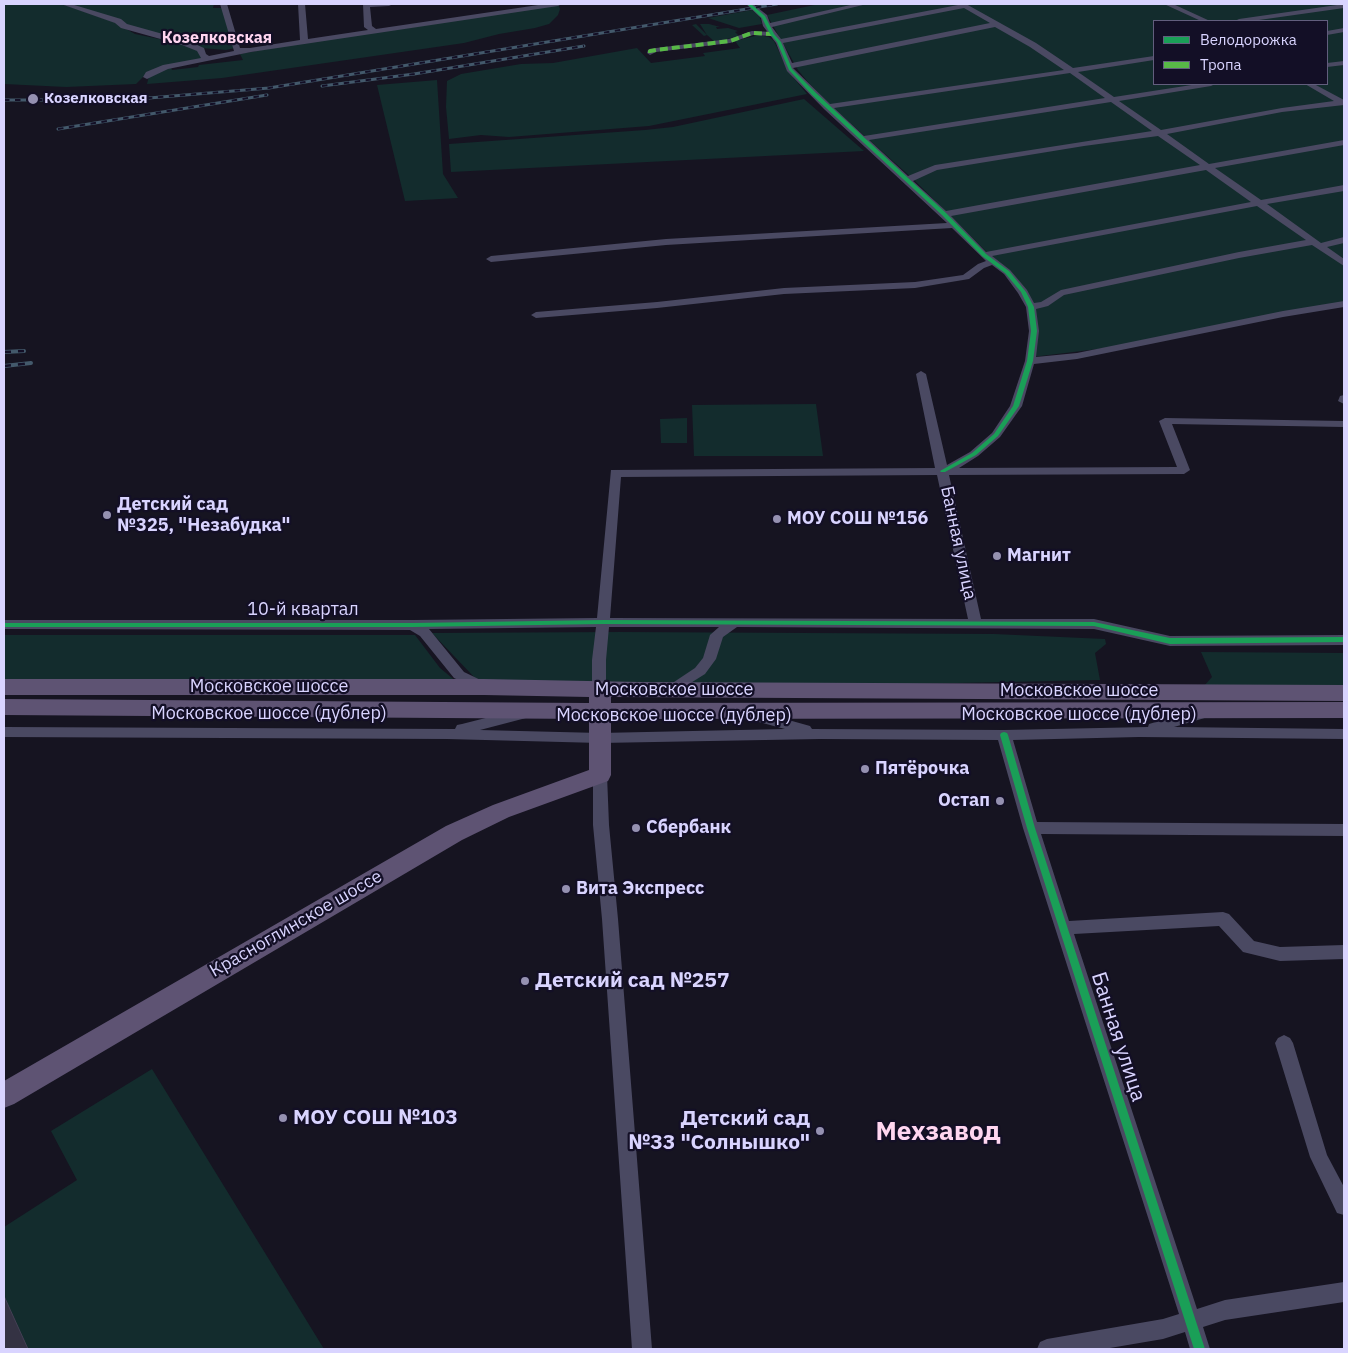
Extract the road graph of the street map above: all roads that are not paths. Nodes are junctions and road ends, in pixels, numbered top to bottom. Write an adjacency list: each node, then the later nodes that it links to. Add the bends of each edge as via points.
1 (65, 4): 25 (street, via 118,21 124,26 185,43 201,50)
2 (223, 4): 24 (street, via 237,50)
3 (301, 4): 21 (street)
4 (366, 4): 5 (street); 19 (street, via 368,27)
5 (389, 4)
6 (491, 4): 13 (street)
7 (558, 4): 13 (street)
8 (749, 4): 17 (street, via 764,17)
9 (863, 4): 17 (street)
10 (1168, 4): 14 (street)
11 (963, 5): 16 (street); 22 (street)
12 (1344, 6): 15 (street)
13 (489, 13): 19 (street)
14 (1204, 20)
15 (1246, 20)
16 (997, 24): 29 (street); 30 (street)
17 (769, 30): 22 (street); 23 (street)
18 (1344, 30): 20 (street)
19 (376, 32): 21 (street)
20 (1328, 33)
21 (304, 42): 24 (street)
22 (779, 42): 29 (street)
23 (698, 46): 23 (street, via 656,50 650,53 694,49)
24 (251, 50): 25 (street)
25 (207, 58): 31 (street, via 166,67)
26 (1153, 58): 30 (street)
27 (1344, 62): 28 (street)
28 (1328, 65)
29 (790, 66): 36 (street)
30 (1070, 70): 34 (street); 36 (street)
31 (147, 77)
32 (1205, 85): 34 (street)
33 (1311, 85): 35 (street)
34 (1111, 100): 37 (street); 38 (street)
35 (1344, 102): 37 (street)
36 (827, 107): 38 (street)
37 (1158, 132): 40 (street); 41 (street, via 935,168)
38 (862, 139): 41 (street)
39 (1344, 142): 40 (street)
40 (1206, 167): 43 (street); 44 (street)
41 (907, 180): 44 (street)
42 (1344, 188): 43 (street)
43 (1258, 204): 47 (street); 48 (street)
44 (944, 214): 45 (street)
45 (955, 225): 48 (street); 49 (street, via 666,242)
46 (1344, 240): 47 (street)
47 (1316, 244): 50 (street); 52 (street, via 1239,255 1061,293 1044,304)
48 (988, 258): 52 (street, via 1007,272); 53 (street, via 966,277 915,286 784,291)
49 (491, 259)
50 (1344, 263)
51 (1344, 304): 54 (street, via 1086,355)
52 (1031, 307): 54 (street, via 1034,331)
53 (536, 315)
54 (1030, 361): 57 (street, via 1016,406 996,435 974,454)
55 (921, 374): 57 (street, Банная улица)
56 (1344, 424): 57 (street, via 1165,422 1184,470)
57 (943, 471): 58 (street, via 615,472); 60 (street, Банная улица)
58 (603, 622): 59 (street, 10-й квартал); 62 (street, 10-й квартал); 68 (street)
59 (734, 623): 60 (street, 10-й квартал); 66 (street, via 717,635 709,659 700,670)
60 (974, 623): 63 (street, 10-й квартал, via 1094,624 1170,641)
61 (4, 625): 62 (street, 10-й квартал)
62 (413, 625): 65 (street, via 425,633 459,675)
63 (1344, 640)
64 (4, 687): 65 (main road, Московское шоссе)
65 (484, 687): 68 (main road, Московское шоссе)
66 (673, 689): 67 (main road, Московское шоссе); 68 (main road, Московское шоссе)
67 (1344, 693)
68 (600, 700): 70 (main road, Московское шоссе); 73 (main road, Московское шоссе); 80 (main road)
69 (4, 707): 70 (main road, Московское шоссе)
70 (533, 710): 76 (street)
71 (1344, 710): 72 (main road, Московское шоссе)
72 (1210, 711): 73 (main road, Московское шоссе); 75 (street)
73 (741, 712): 77 (street)
74 (4, 732): 76 (street, Московское шоссе (дублер))
75 (1139, 732): 78 (street, Московское шоссе (дублер)); 79 (street, Московское шоссе (дублер))
76 (447, 734): 80 (street, Московское шоссе (дублер))
77 (820, 734): 79 (street, Московское шоссе (дублер)); 80 (street, Московское шоссе (дублер))
78 (1344, 734)
79 (1004, 735): 82 (street, Банная улица)
80 (600, 738): 81 (main road)
81 (600, 775): 87 (main road, Красноглинское шоссе, via 501,811 454,833); 91 (street, via 601,825)
82 (1031, 828): 83 (street); 84 (street, Банная улица)
83 (1344, 830)
84 (1065, 928): 85 (street, via 1223,919 1249,947 1280,954); 90 (street, Банная улица)
85 (1344, 952)
86 (1284, 1044): 88 (street, via 1319,1157)
87 (4, 1095)
88 (1344, 1206)
89 (1344, 1292): 90 (street, via 1225,1310)
90 (1190, 1322): 92 (street, via 1163,1330); 93 (street, Банная улица)
91 (642, 1349)
92 (1047, 1349)
93 (1200, 1349)

